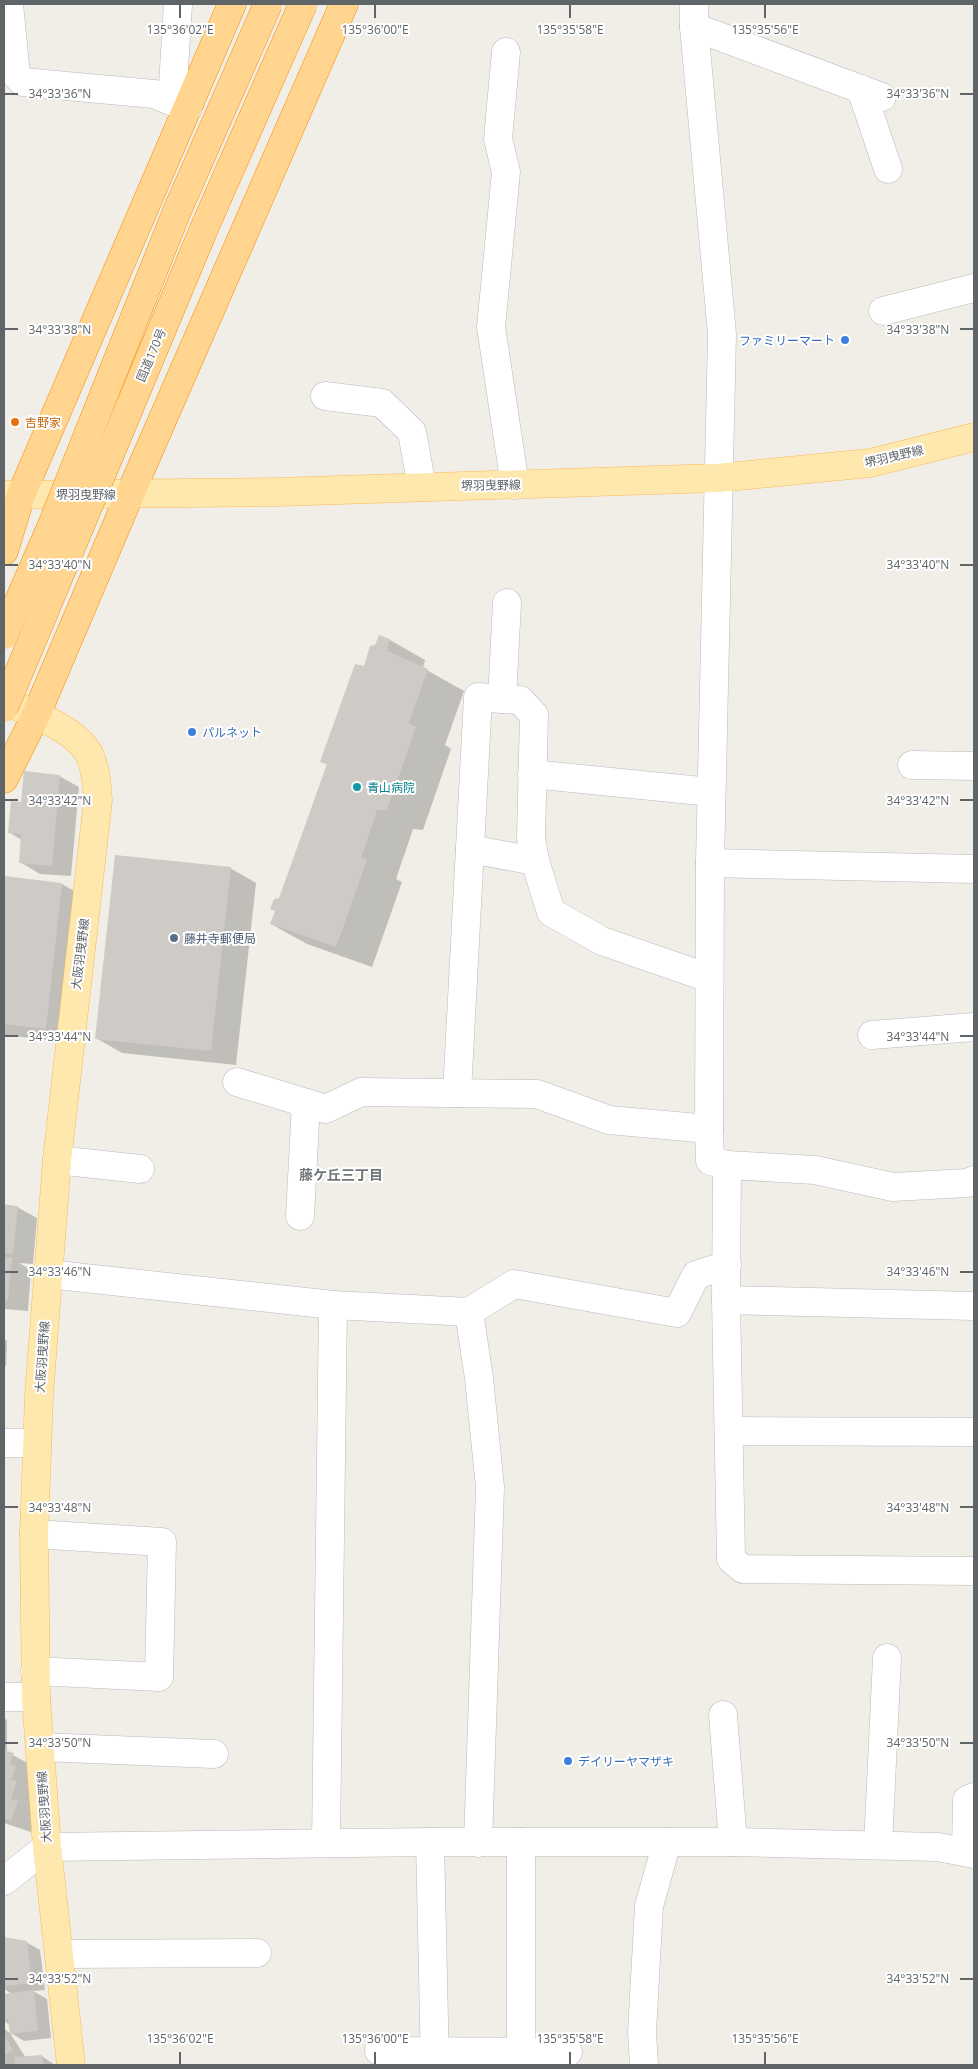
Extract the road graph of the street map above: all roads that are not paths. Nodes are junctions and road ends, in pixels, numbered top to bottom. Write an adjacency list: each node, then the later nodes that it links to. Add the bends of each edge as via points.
1 (9, 4): 9 (street, via 16,75 23,82 154,94)
2 (178, 4): 9 (street)
3 (232, 4): 9 (highway)
4 (268, 4): 22 (highway, bridge, via 177,212 52,525)
5 (303, 4): 25 (highway, 国道170号, bridge, via 206,224)
6 (344, 4): 18 (highway)
7 (694, 15): 10 (street, via 872,93); 15 (street, via 722,334)
8 (506, 52): 16 (street, via 498,138 506,172 491,327)
9 (180, 104): 19 (highway)
10 (888, 170)
11 (974, 288): 12 (street)
12 (884, 311)
13 (325, 396): 17 (street, via 382,403 412,432)
14 (974, 437): 15 (main road, 堺羽曳野線, via 870,463)
15 (718, 478): 16 (main road, 堺羽曳野線); 31 (street)
16 (515, 485): 17 (main road, 堺羽曳野線)
17 (422, 487): 18 (main road, 堺羽曳野線)
18 (130, 494): 19 (main road, 堺羽曳野線); 26 (highway)
19 (12, 495): 20 (highway)
20 (4, 551)
21 (507, 603): 23 (street)
22 (4, 635)
23 (502, 699): 29 (street, via 520,700 534,714); 32 (street, via 478,697)
24 (4, 701): 26 (main road, 大阪羽曳野線)
25 (4, 708)
26 (36, 715): 30 (highway); 43 (main road, 大阪羽曳野線, via 79,740 96,773 98,800)
27 (912, 765): 28 (street)
28 (974, 766)
29 (532, 774): 31 (street); 33 (street, via 531,838)
30 (4, 779)
31 (711, 792): 34 (street)
32 (470, 849): 33 (street); 40 (street)
33 (535, 861): 36 (street, via 551,912 602,941)
34 (710, 863): 35 (street); 36 (street)
35 (974, 869)
36 (709, 978): 42 (street)
37 (974, 1027): 38 (street)
38 (872, 1035)
39 (237, 1082): 41 (street)
40 (458, 1093): 41 (street, via 361,1092 326,1109); 42 (street, via 538,1094 609,1120)
41 (306, 1103): 47 (street)
42 (710, 1128): 44 (street, via 710,1161)
43 (57, 1160): 45 (street); 49 (main road, 大阪羽曳野線)
44 (727, 1165): 46 (street, via 815,1170 893,1187); 48 (street)
45 (140, 1169)
46 (974, 1180)
47 (300, 1216)
48 (727, 1265): 50 (street); 53 (street, via 696,1275 677,1313 514,1284)
49 (48, 1274): 51 (street); 57 (main road, 大阪羽曳野線)
50 (726, 1300): 52 (street); 54 (street)
51 (333, 1304): 53 (street); 71 (street)
52 (974, 1306)
53 (469, 1312): 72 (street, via 490,1487)
54 (729, 1431): 55 (street); 59 (street, via 731,1560 743,1569)
55 (974, 1432)
56 (4, 1443): 57 (street)
57 (37, 1443): 58 (main road, 大阪羽曳野線)
58 (34, 1534): 61 (main road, 大阪羽曳野線); 61 (street, via 162,1542 158,1676)
59 (974, 1571)
60 (887, 1658): 73 (street)
61 (35, 1684): 62 (street); 64 (main road, 大阪羽曳野線)
62 (4, 1697)
63 (723, 1715): 70 (street)
64 (40, 1747): 65 (street); 74 (main road, 大阪羽曳野線)
65 (214, 1754)
66 (974, 1797): 75 (street, via 967,1800)
67 (430, 1842): 71 (street); 72 (street); 81 (street)
68 (521, 1842): 69 (street); 72 (street); 82 (street)
69 (667, 1842): 70 (street); 84 (street, via 649,1906 642,2032)
70 (733, 1842): 73 (street)
71 (326, 1843): 74 (street)
72 (478, 1843)
73 (878, 1845): 75 (street, via 938,1847)
74 (47, 1848): 76 (street); 78 (main road, 大阪羽曳野線)
75 (970, 1853)
76 (4, 1881)
77 (258, 1953): 78 (street)
78 (58, 1954): 83 (main road, 大阪羽曳野線)
79 (379, 2051): 81 (street)
80 (568, 2052): 82 (street)
81 (434, 2058): 82 (street)
82 (520, 2059)
83 (71, 2065)
84 (644, 2065)

